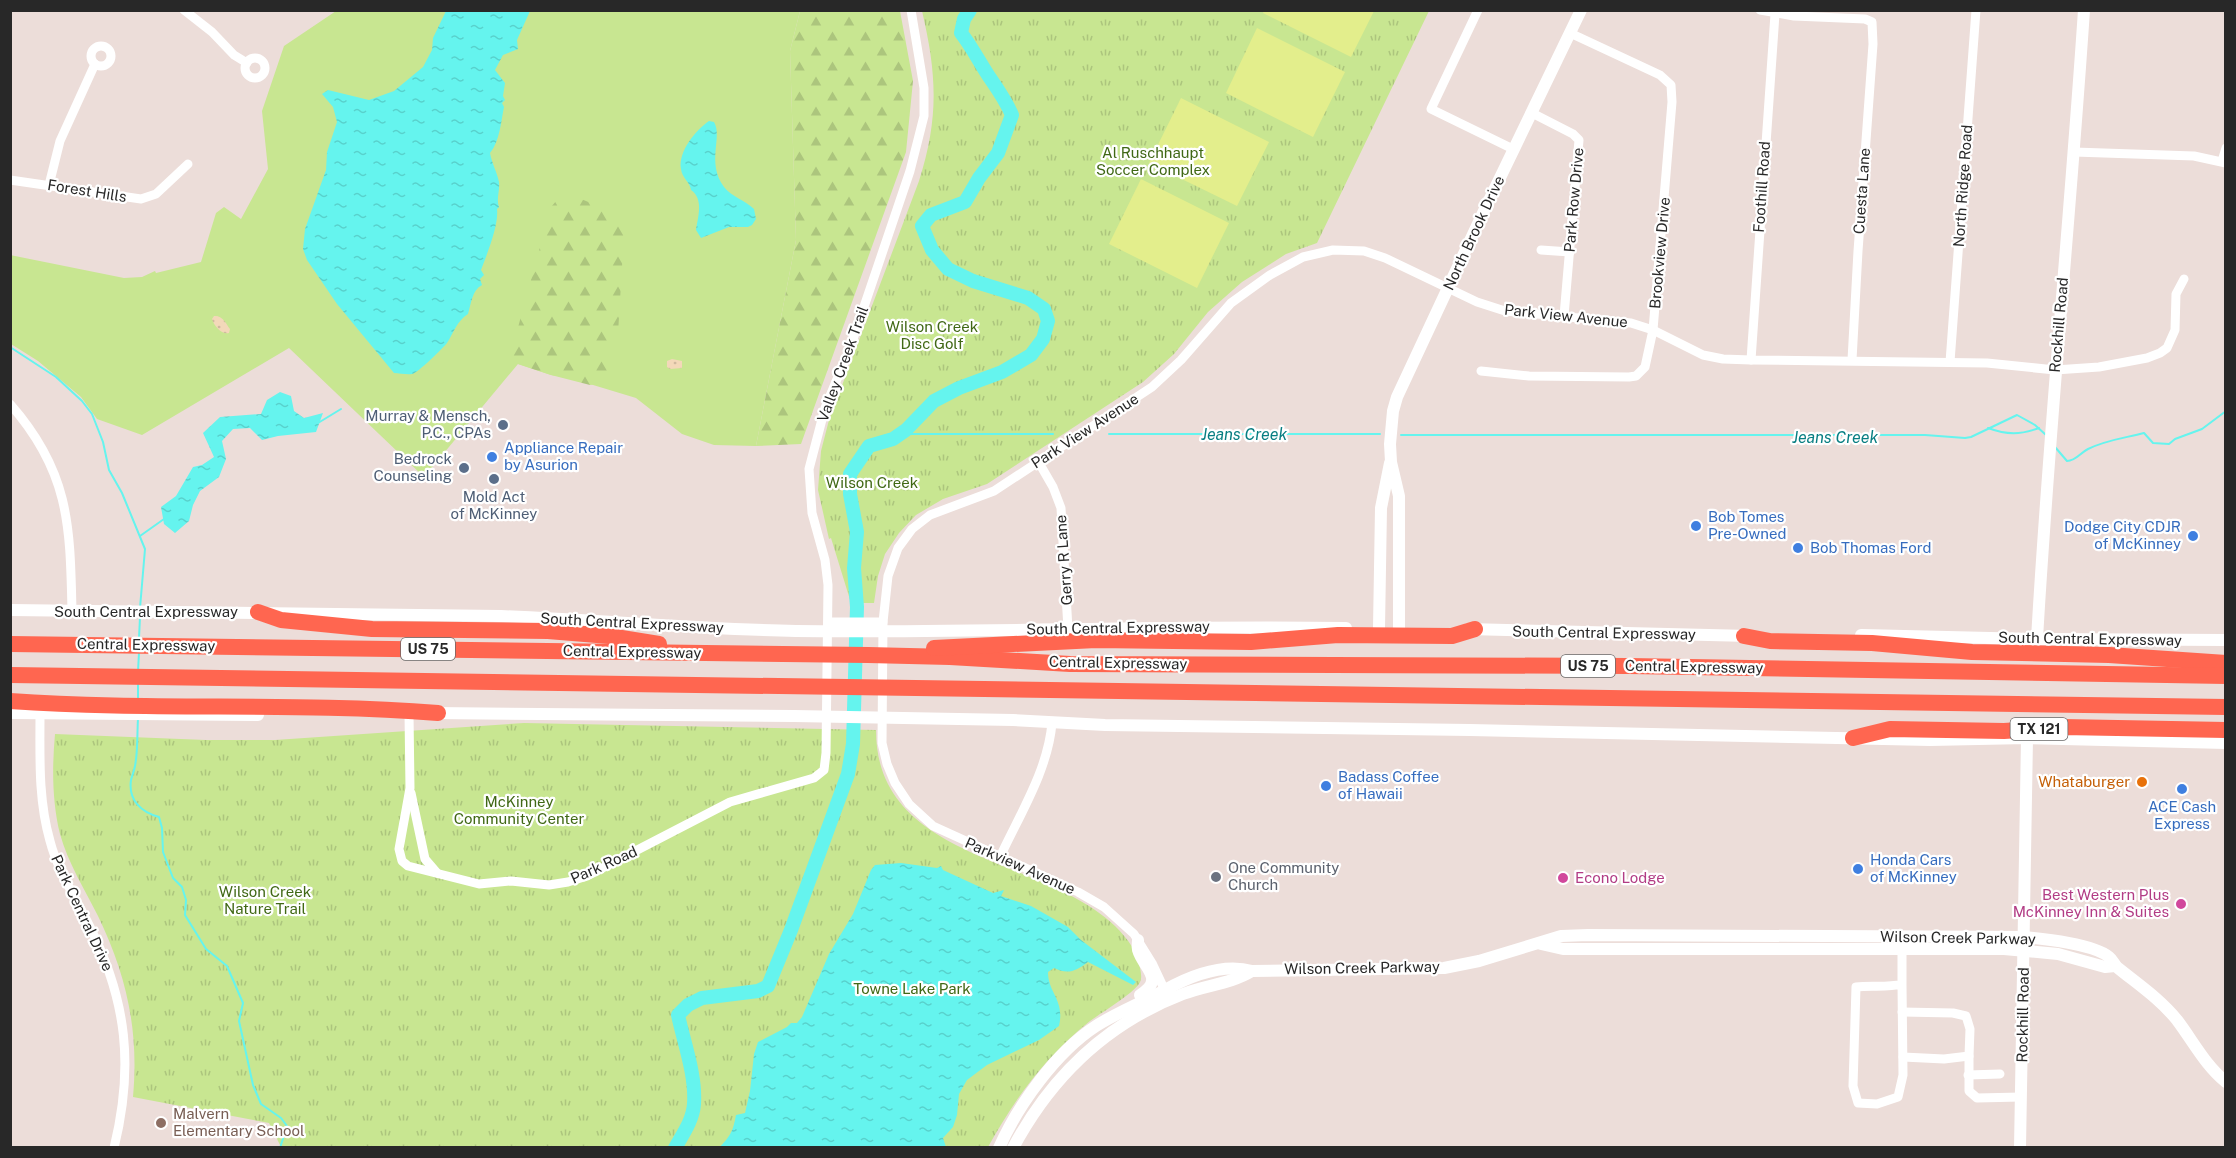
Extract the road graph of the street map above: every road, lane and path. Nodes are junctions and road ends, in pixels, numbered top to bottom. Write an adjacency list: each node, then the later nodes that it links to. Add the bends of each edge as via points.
1 (184, 10): 10 (street)
2 (911, 10): 39 (street, Valley Creek Trail, via 924,88 914,162 825,408 809,469 812,513 827,574)
3 (1478, 10): 14 (street, via 1431,109)
4 (1581, 10): 9 (main road, North Brook Drive)
5 (1760, 10): 8 (street)
6 (1976, 10): 28 (street, North Ridge Road)
7 (2084, 10): 15 (main road, Rockhill Road)
8 (1775, 14): 26 (street, Foothill Road); 27 (street, Cuesta Lane, via 1872,22 1874,44)
9 (1570, 33): 12 (main road, North Brook Drive); 25 (street, Brookview Drive, via 1660,75 1671,85)
10 (247, 63)
11 (95, 64): 19 (street, via 60,141)
12 (1532, 113): 14 (main road, North Brook Drive); 21 (street, Park Row Drive, via 1579,140)
13 (2226, 148): 16 (street)
14 (1514, 150): 23 (main road, North Brook Drive)
15 (2074, 152): 16 (street, via 2172,155); 29 (main road, Rockhill Road)
16 (2224, 162)
17 (188, 164): 19 (street, Forest Hills, via 156,194 141,199)
18 (10, 180): 19 (street, Forest Hills)
19 (49, 185)
20 (1540, 250): 21 (street)
21 (1570, 252): 24 (street, Park Row Drive)
22 (2184, 279): 29 (street, Park View Avenue, via 2176,294 2174,334 2164,350 2147,358 2099,367)
23 (1447, 288): 24 (street, Park View Avenue, via 1486,306); 32 (street, Park View Avenue, via 1364,251 1333,250 1303,257 1231,303 1152,387); 33 (main road, North Brook Drive, via 1397,397)
24 (1564, 316): 25 (street, Park View Avenue, via 1621,321)
25 (1653, 330): 26 (street, Park View Avenue, via 1702,355); 30 (street, Brookview Drive, via 1645,367 1636,376 1529,376)
26 (1751, 360): 27 (street, Park View Avenue)
27 (1852, 360): 28 (street, Park View Avenue)
28 (1950, 362): 29 (street, Park View Avenue)
29 (2055, 370): 46 (main road, Rockhill Road)
30 (1481, 371)
31 (10, 404): 37 (street, via 39,442 62,491 71,545)
32 (1038, 461): 40 (street, Park View Avenue, via 994,491 938,511 912,529 892,561); 43 (street, Gerry R Lane, via 1062,514)
33 (1390, 462): 34 (main road, North Brook Drive, via 1383,493); 35 (main road, North Brook Drive, via 1399,496)
34 (1381, 544): 35 (main road); 41 (main road, North Brook Drive)
35 (1400, 544): 42 (main road, North Brook Drive)
36 (10, 610): 37 (main road, South Central Expressway)
37 (72, 611): 38 (main road, South Central Expressway)
38 (258, 612): 49 (main road, South Central Expressway, via 512,616 797,631); 50 (highway, via 280,620 372,629 548,631 609,636)
39 (828, 622): 40 (street); 63 (street, Valley Creek Trail)
40 (883, 622): 65 (street, Park View Avenue)
41 (1379, 628): 42 (main road, South Central Expressway); 43 (main road, South Central Expressway)
42 (1399, 628): 44 (main road, South Central Expressway)
43 (1068, 629): 49 (main road, South Central Expressway)
44 (1475, 629): 45 (main road, South Central Expressway); 49 (highway, via 1452,636 1338,635 1251,642 1096,640)
45 (1744, 636): 46 (main road, South Central Expressway); 51 (highway, via 1770,641)
46 (2037, 639): 47 (main road, South Central Expressway)
47 (2226, 640)
48 (10, 644): 50 (highway, Central Expressway / US 75)
49 (951, 645): 50 (highway, Central Expressway / US 75, via 868,655); 53 (highway, Central Expressway / US 75, via 1070,664 1629,666)
50 (695, 652)
51 (2226, 663)
52 (10, 675): 55 (highway, Central Expressway / US 75)
53 (2226, 676)
54 (10, 701): 56 (highway)
55 (2226, 708)
56 (117, 710): 57 (highway); 60 (main road)
57 (152, 710): 59 (highway, via 364,707); 61 (main road, TX 121)
58 (10, 713): 60 (main road)
59 (438, 713): 61 (main road, TX 121); 62 (main road, TX 121)
60 (40, 714): 88 (street, Park Central Drive, via 41,796 50,841 102,952 122,1016 124,1082)
61 (409, 714): 69 (street, Park Road)
62 (1053, 723): 66 (main road, TX 121); 70 (street, via 1041,770)
63 (826, 725): 71 (street, Park Road, via 826,764 820,775 730,802 587,876 549,885 511,881 479,884)
64 (2226, 730): 66 (highway, TX 121, via 1890,729)
65 (882, 731): 70 (street, Parkview Avenue, via 890,774 917,813 942,831)
66 (1853, 738): 67 (main road)
67 (2027, 738): 68 (main road); 72 (main road, Rockhill Road)
68 (2226, 743)
69 (410, 788): 71 (street, via 425,859); 71 (street, Park Road, via 400,835 402,861)
70 (1000, 857): 73 (street, Parkview Avenue, via 1093,900)
71 (437, 873)
72 (2024, 937): 74 (main road, Wilson Creek Parkway, via 1588,935 1562,936); 76 (main road, Rockhill Road); 77 (main road, Wilson Creek Parkway, via 2086,947 2109,957)
73 (1138, 940): 79 (street, Parkview Avenue); 81 (main road, via 1138,951 1150,972 1151,987)
74 (1541, 944): 75 (main road, Wilson Creek Parkway, via 1563,950); 79 (main road, Wilson Creek Parkway, via 1444,968 1252,971 1237,967 1176,983)
75 (1902, 949): 76 (main road, Wilson Creek Parkway); 78 (street)
76 (2024, 950): 77 (main road, Wilson Creek Parkway); 87 (main road, Rockhill Road)
77 (2115, 966): 86 (main road, via 2162,1002)
78 (1902, 984): 80 (street); 83 (street, via 1856,987 1854,1086 1858,1103 1877,1104 1898,1097)
79 (1167, 995): 81 (main road, Wilson Creek Parkway, via 1113,1016); 90 (main road, Wilson Creek Parkway, via 1082,1055 1045,1096)
80 (1902, 1012): 82 (street, via 1966,1016 1970,1029); 83 (street)
81 (1078, 1040): 89 (main road, Wilson Creek Parkway, via 1027,1098)
82 (1969, 1056): 83 (street); 85 (street)
83 (1903, 1057)
84 (2000, 1074): 85 (street)
85 (1968, 1075): 87 (street, via 1969,1091 1977,1098)
86 (2226, 1082)
87 (2021, 1097): 91 (main road, Rockhill Road)
88 (114, 1148)
89 (999, 1148)
90 (1013, 1148)
91 (2020, 1148)

